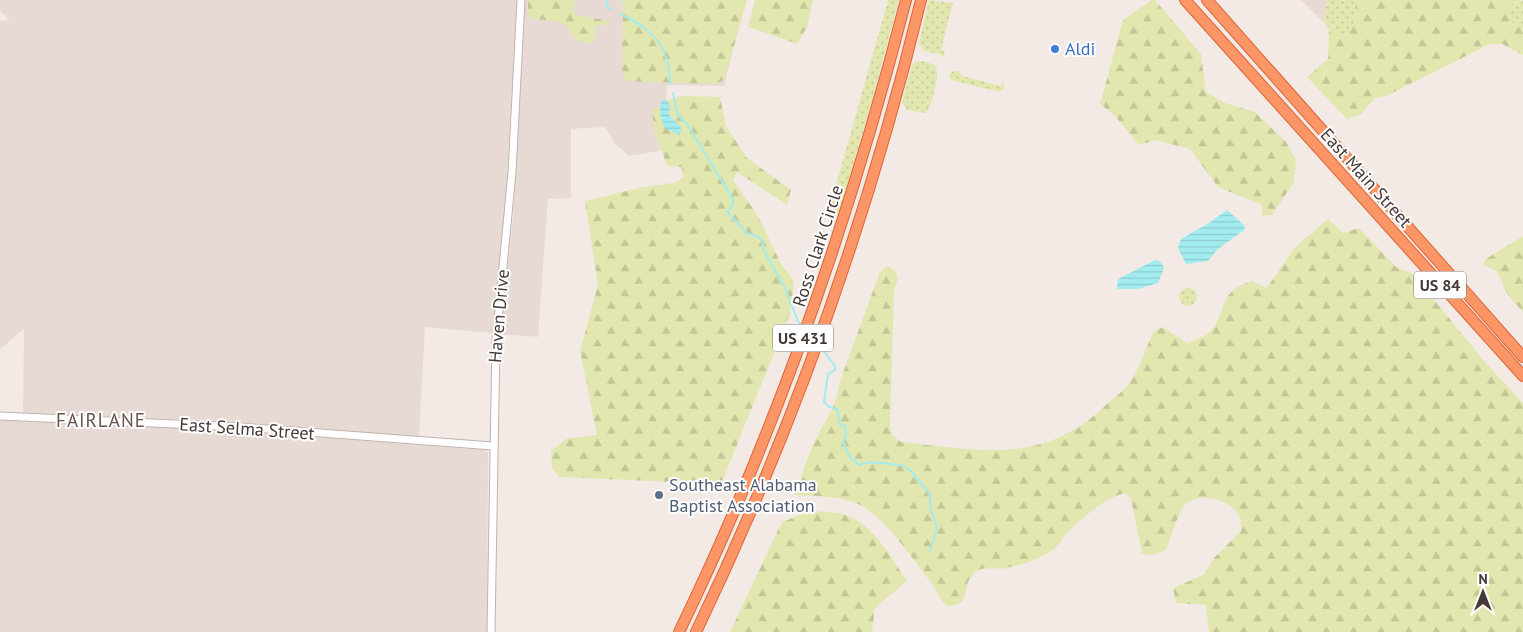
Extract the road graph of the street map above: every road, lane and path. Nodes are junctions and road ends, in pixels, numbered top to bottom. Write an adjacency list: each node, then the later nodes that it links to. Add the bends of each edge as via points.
1 (520, 0): 13 (street, Haven Drive, via 512,182 496,333)
2 (906, 0): 6 (highway, Ross Clark Circle / US 431, via 867,147)
3 (921, 0): 8 (highway, Ross Clark Circle / US 431, via 882,151)
4 (1185, 0): 11 (highway, East Main Street / US 84)
5 (1207, 0): 10 (highway, East Main Street / US 84)
6 (846, 212): 7 (highway, Ross Clark Circle / US 431); 8 (highway)
7 (841, 227): 9 (highway); 14 (highway, Ross Clark Circle / US 431, via 814,310 768,431)
8 (854, 238): 9 (highway, Ross Clark Circle / US 431)
9 (850, 249): 15 (highway, Ross Clark Circle / US 431, via 789,420)
10 (1523, 357)
11 (1523, 376)
12 (0, 416): 13 (street, East Selma Street, via 240,427)
13 (494, 446): 16 (street, Haven Drive)
14 (692, 605): 15 (highway); 17 (highway, Ross Clark Circle / US 431)
15 (706, 612): 18 (highway, Ross Clark Circle / US 431)
16 (491, 632)
17 (679, 632)
18 (696, 632)

